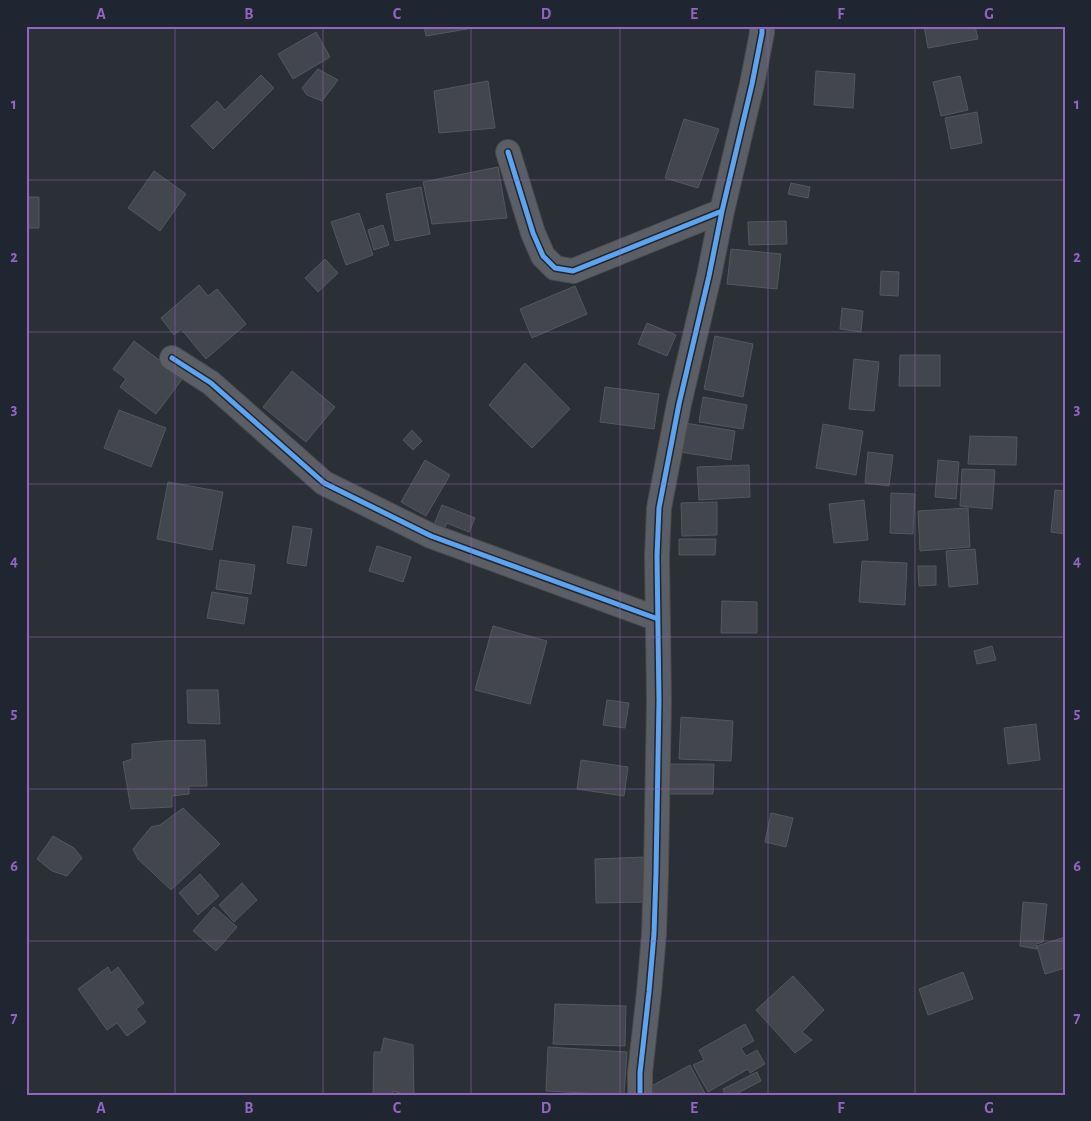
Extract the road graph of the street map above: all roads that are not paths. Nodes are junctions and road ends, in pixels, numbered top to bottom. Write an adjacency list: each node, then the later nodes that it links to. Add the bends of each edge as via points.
1 (762, 26): 3 (street, via 752,84)
2 (508, 152): 3 (street, via 533,233 543,256 555,268 573,271)
3 (722, 210): 5 (street, via 659,508)
4 (172, 358): 5 (street, via 211,383 324,483 431,536)
5 (658, 619): 6 (street, via 654,934)
6 (640, 1095)

